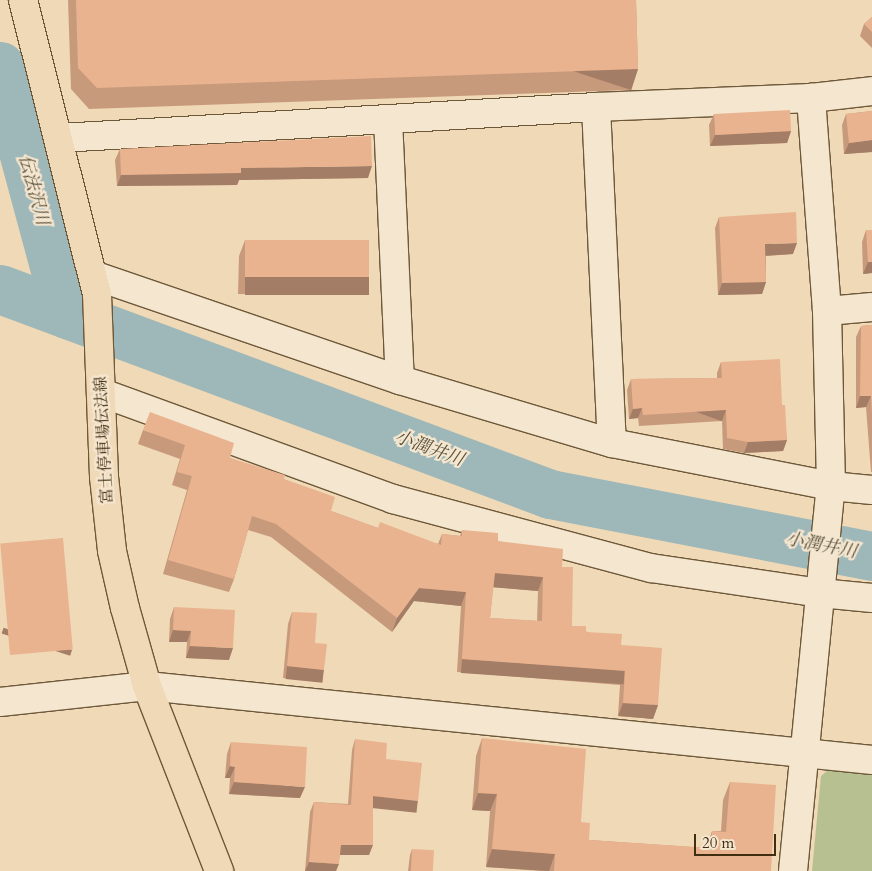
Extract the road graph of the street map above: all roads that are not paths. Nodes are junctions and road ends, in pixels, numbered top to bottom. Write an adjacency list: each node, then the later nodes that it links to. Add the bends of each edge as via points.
1 (24, 0): 6 (main road, 富士停車場伝法線)
2 (872, 91): 3 (street)
3 (811, 98): 4 (street); 9 (street)
4 (596, 107): 5 (street); 12 (street)
5 (388, 119): 6 (street); 10 (street)
6 (60, 138): 7 (main road, 富士停車場伝法線)
7 (95, 285): 10 (street); 11 (main road, 富士停車場伝法線)
8 (872, 307): 9 (street)
9 (827, 311): 14 (street)
10 (400, 380): 12 (street)
11 (102, 393): 15 (street, via 393,499 651,568); 17 (main road, 富士停車場伝法線, via 104,477 112,551)
12 (612, 443): 14 (street)
13 (872, 490): 14 (street)
14 (830, 494): 15 (street)
15 (821, 582): 16 (street); 19 (street)
16 (872, 598)
17 (148, 686): 18 (street); 19 (street); 21 (main road, 富士停車場伝法線)
18 (0, 702)
19 (804, 753): 20 (street); 22 (street)
20 (872, 760)
21 (219, 871)
22 (793, 871)

